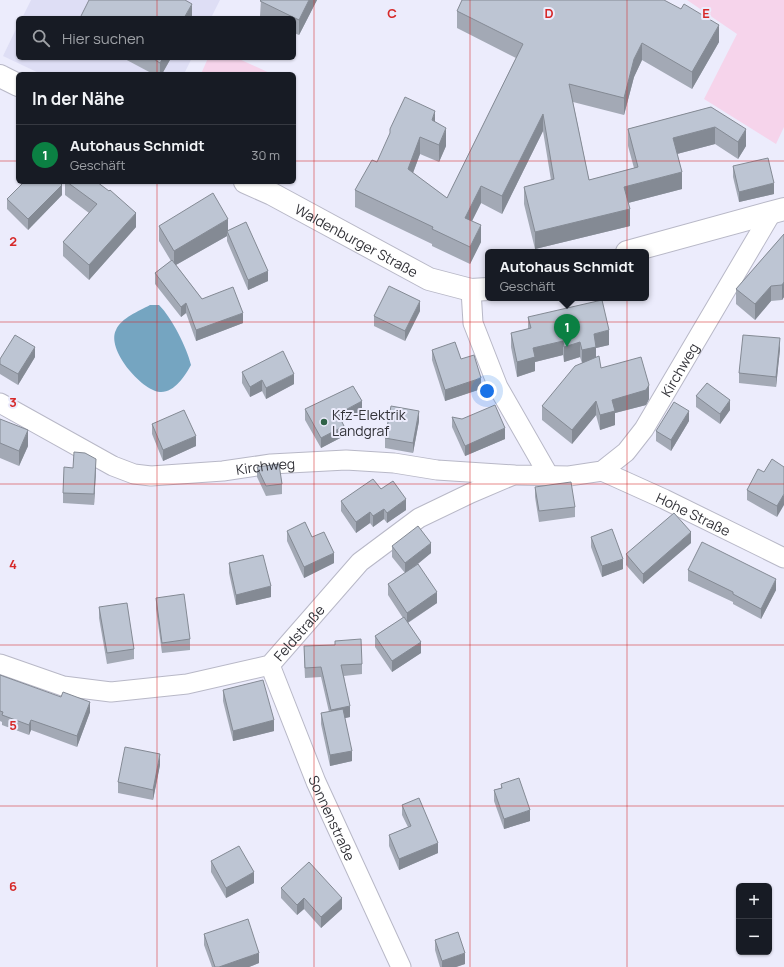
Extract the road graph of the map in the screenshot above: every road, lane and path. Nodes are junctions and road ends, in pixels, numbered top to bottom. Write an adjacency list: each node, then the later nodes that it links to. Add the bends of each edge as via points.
1 (0, 76): 2 (main road)
2 (16, 84)
3 (250, 184): 6 (main road, Waldenburger Straße, via 429,279)
4 (778, 211): 5 (main road); 8 (street, Kirchweg, via 644,429 626,452)
5 (638, 249)
6 (479, 289): 10 (street, Waldenburger Straße, via 473,323 498,387)
7 (0, 403): 9 (street, Kirchweg, via 113,466 134,474 180,475 270,464 346,460)
8 (602, 471): 10 (street, Kirchweg); 11 (street, Hohe Straße)
9 (515, 475): 10 (street, Kirchweg); 13 (street, Feldstraße, via 419,518 360,562)
10 (549, 476)
11 (784, 558)
12 (0, 664): 13 (street, Feldstraße, via 63,686 111,692 187,684)
13 (270, 665): 14 (street, Sonnenstraße, via 316,782)
14 (401, 967)

